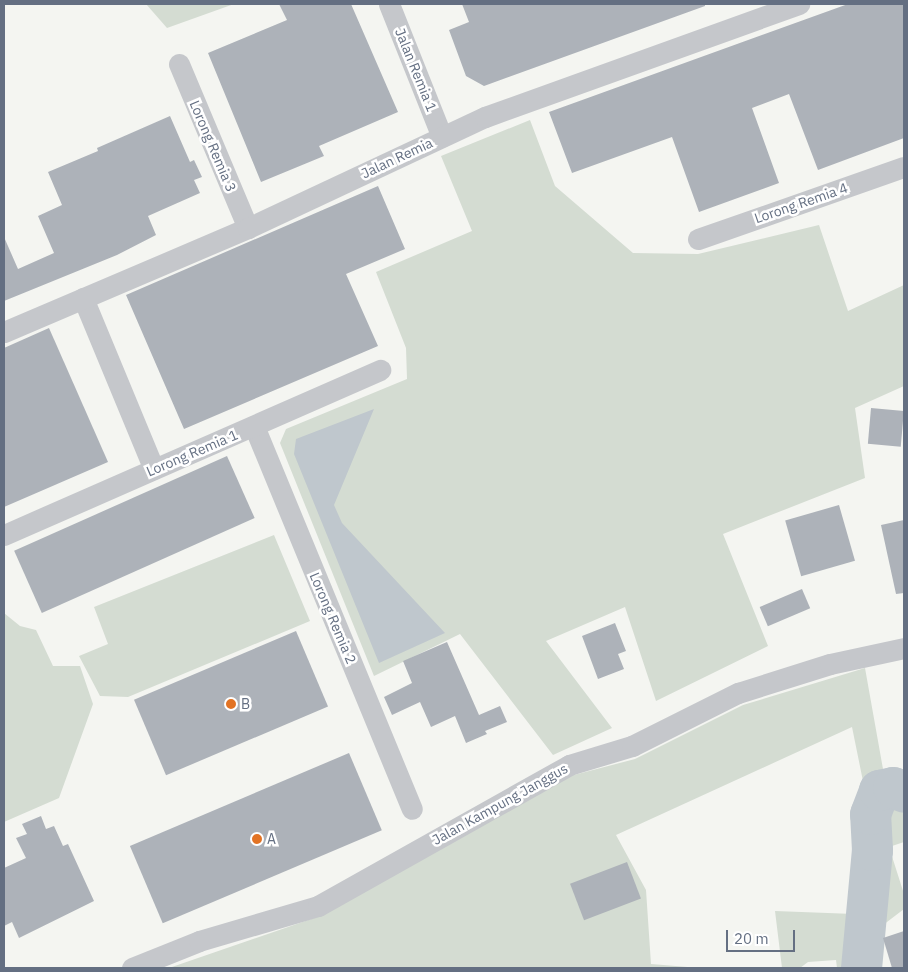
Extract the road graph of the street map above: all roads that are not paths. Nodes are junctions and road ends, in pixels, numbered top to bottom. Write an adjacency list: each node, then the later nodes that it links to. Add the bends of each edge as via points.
1 (390, 4): 4 (street, Jalan Remia 1)
2 (799, 4): 4 (street, Jalan Remia, via 486,117)
3 (179, 64): 6 (street, Lorong Remia 3)
4 (442, 137): 6 (street, Jalan Remia)
5 (904, 167): 7 (street, Lorong Remia 4)
6 (248, 228): 8 (street, Jalan Remia)
7 (698, 239)
8 (83, 298): 9 (street, Jalan Remia); 12 (street)
9 (4, 332)
10 (380, 370): 11 (street, Lorong Remia 1)
11 (254, 426): 12 (street, Lorong Remia 1); 15 (street, Lorong Remia 2)
12 (154, 469): 13 (street, Lorong Remia 1)
13 (4, 535)
14 (904, 648): 16 (street, Jalan Kampung Janggus, via 830,664 738,693 632,746 569,765 318,906 199,941)
15 (412, 810)
16 (132, 968)

